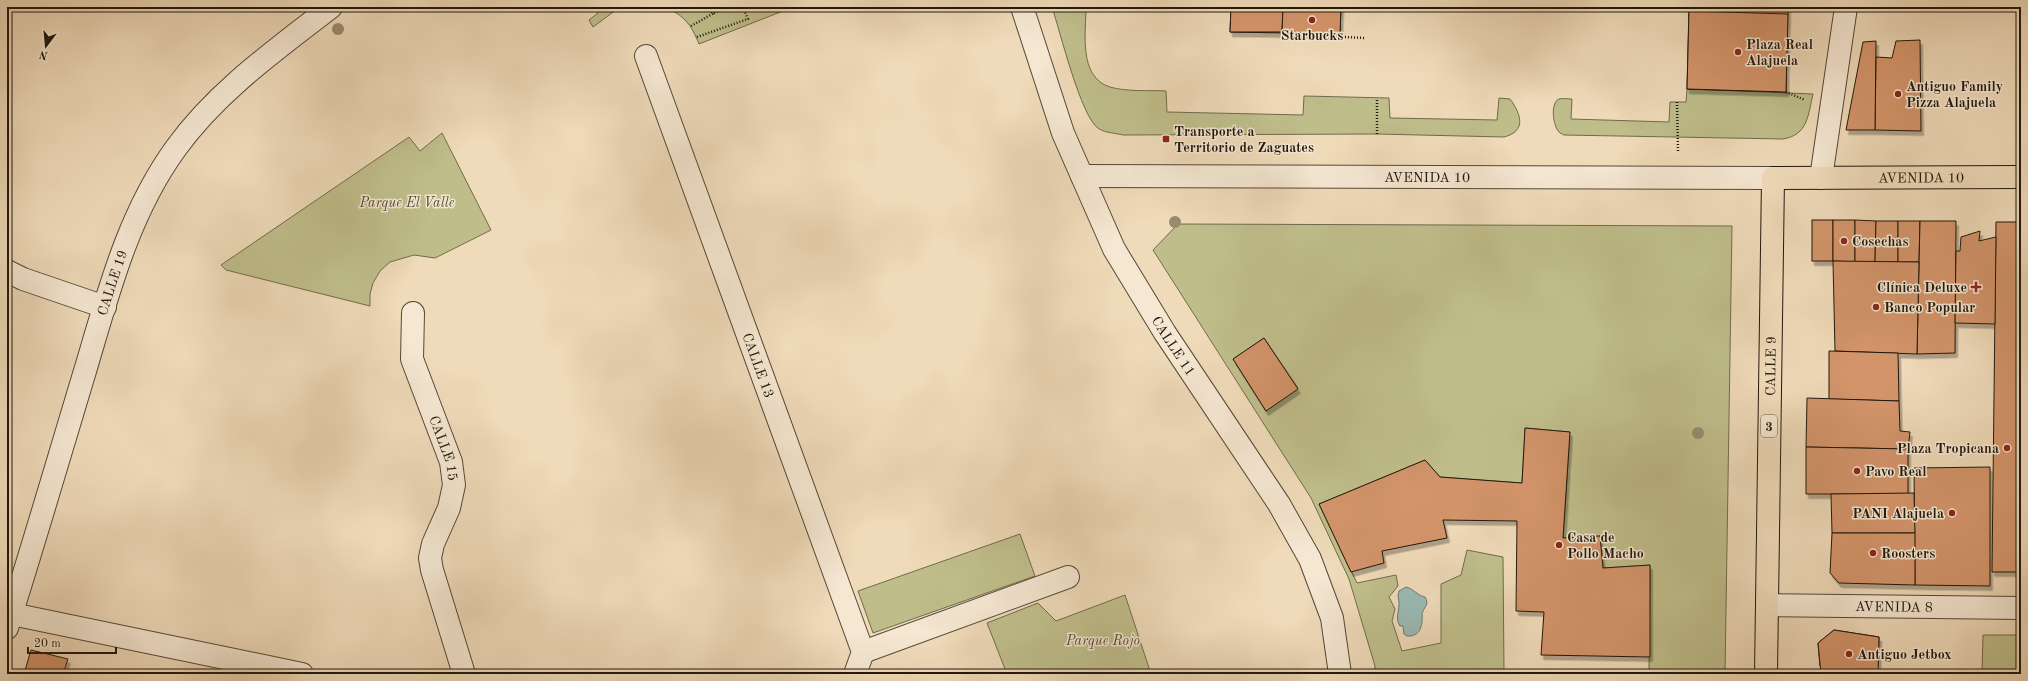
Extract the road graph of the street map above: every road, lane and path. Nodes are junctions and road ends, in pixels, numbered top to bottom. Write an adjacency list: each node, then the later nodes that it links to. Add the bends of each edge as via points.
1 (331, 7): 24 (street, CALLE 19, via 272,52 220,98 176,147 141,205 129,232)
2 (700, 7): 7 (path)
3 (728, 7): 7 (path)
4 (743, 7): 9 (path, via 748,19)
5 (1022, 7): 18 (street, CALLE 11, via 1063,133)
6 (1846, 7): 22 (street)
7 (714, 13): 8 (path)
8 (691, 26)
9 (697, 37)
10 (1345, 37): 11 (path)
11 (1365, 38)
12 (646, 56): 30 (street, CALLE 13)
13 (1786, 92): 16 (path)
14 (1378, 98): 17 (path)
15 (1677, 102): 20 (path)
16 (1812, 102)
17 (1377, 134)
18 (1082, 176): 20 (street, AVENIDA 10); 34 (street, CALLE 11, via 1114,249 1165,333 1279,504 1307,552 1332,618)
19 (2021, 177): 22 (main road, AVENIDA 10)
20 (1678, 178): 21 (street, AVENIDA 10)
21 (1773, 178): 22 (main road, AVENIDA 10); 27 (main road, CALLE 9 / 3)
22 (1821, 178)
23 (7, 271): 24 (street, via 23,279)
24 (105, 306): 29 (street, CALLE 19)
25 (413, 313): 32 (street, CALLE 15, via 412,359 451,462 454,485 449,508 433,544 430,558)
26 (1068, 577): 30 (street)
27 (1767, 605): 28 (street, AVENIDA 8); 35 (main road, CALLE 9 / 3)
28 (2021, 608)
29 (8, 618): 31 (street)
30 (863, 652): 33 (street)
31 (302, 674)
32 (464, 674)
33 (855, 674)
34 (1340, 674)
35 (1766, 674)

